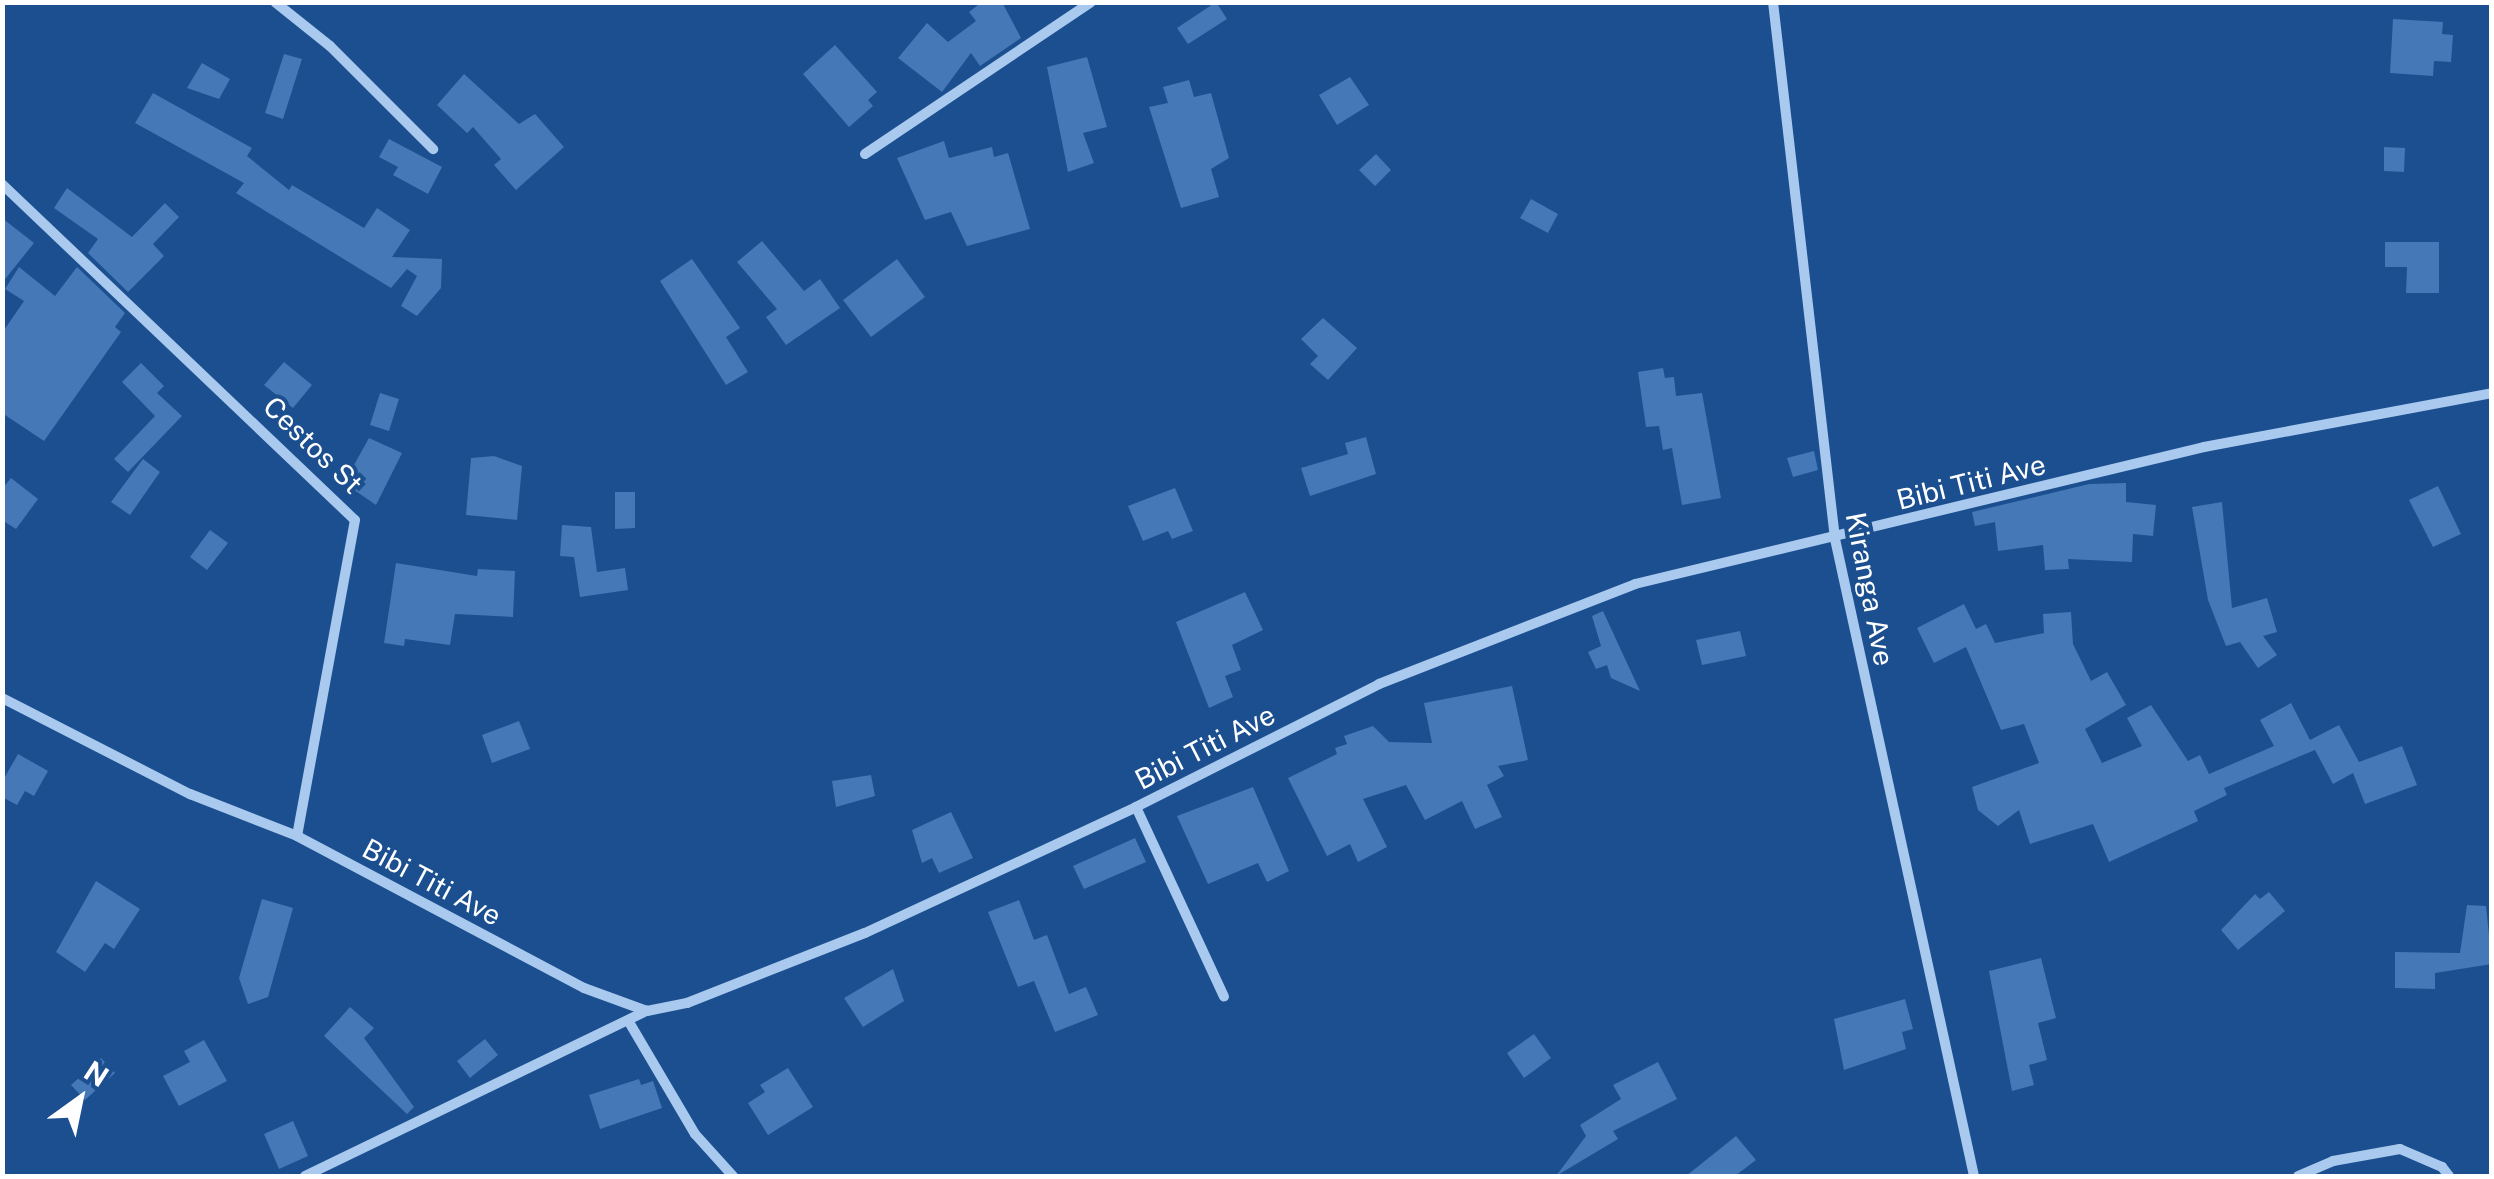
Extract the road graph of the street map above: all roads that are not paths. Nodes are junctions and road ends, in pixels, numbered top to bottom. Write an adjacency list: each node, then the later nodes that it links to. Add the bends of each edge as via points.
1 (275, 2): 4 (street, via 330,46)
2 (1091, 2): 5 (street)
3 (1772, 2): 8 (street, Kiranga Ave)
4 (432, 149)
5 (865, 154)
6 (2, 184): 11 (street, Cestos St, via 356,520)
7 (2492, 393): 8 (street, Bibi Titi Ave, via 2204,447)
8 (1835, 539): 10 (street, Bibi Titi Ave, via 1635,584 1470,646 1379,684); 17 (street, Kiranga Ave)
9 (2, 698): 11 (street, Bibi Titi Ave, via 190,794)
10 (1136, 808): 12 (street); 13 (street, Bibi Titi Ave, via 865,933 688,1003)
11 (297, 836): 13 (street, Bibi Titi Ave, via 584,988)
12 (1224, 996)
13 (647, 1010): 14 (street)
14 (630, 1022): 15 (street); 16 (street, via 695,1134)
15 (304, 1176)
16 (733, 1176)
17 (1974, 1176)
18 (2298, 1176): 19 (street, via 2333,1161 2400,1148)
19 (2449, 1176)

